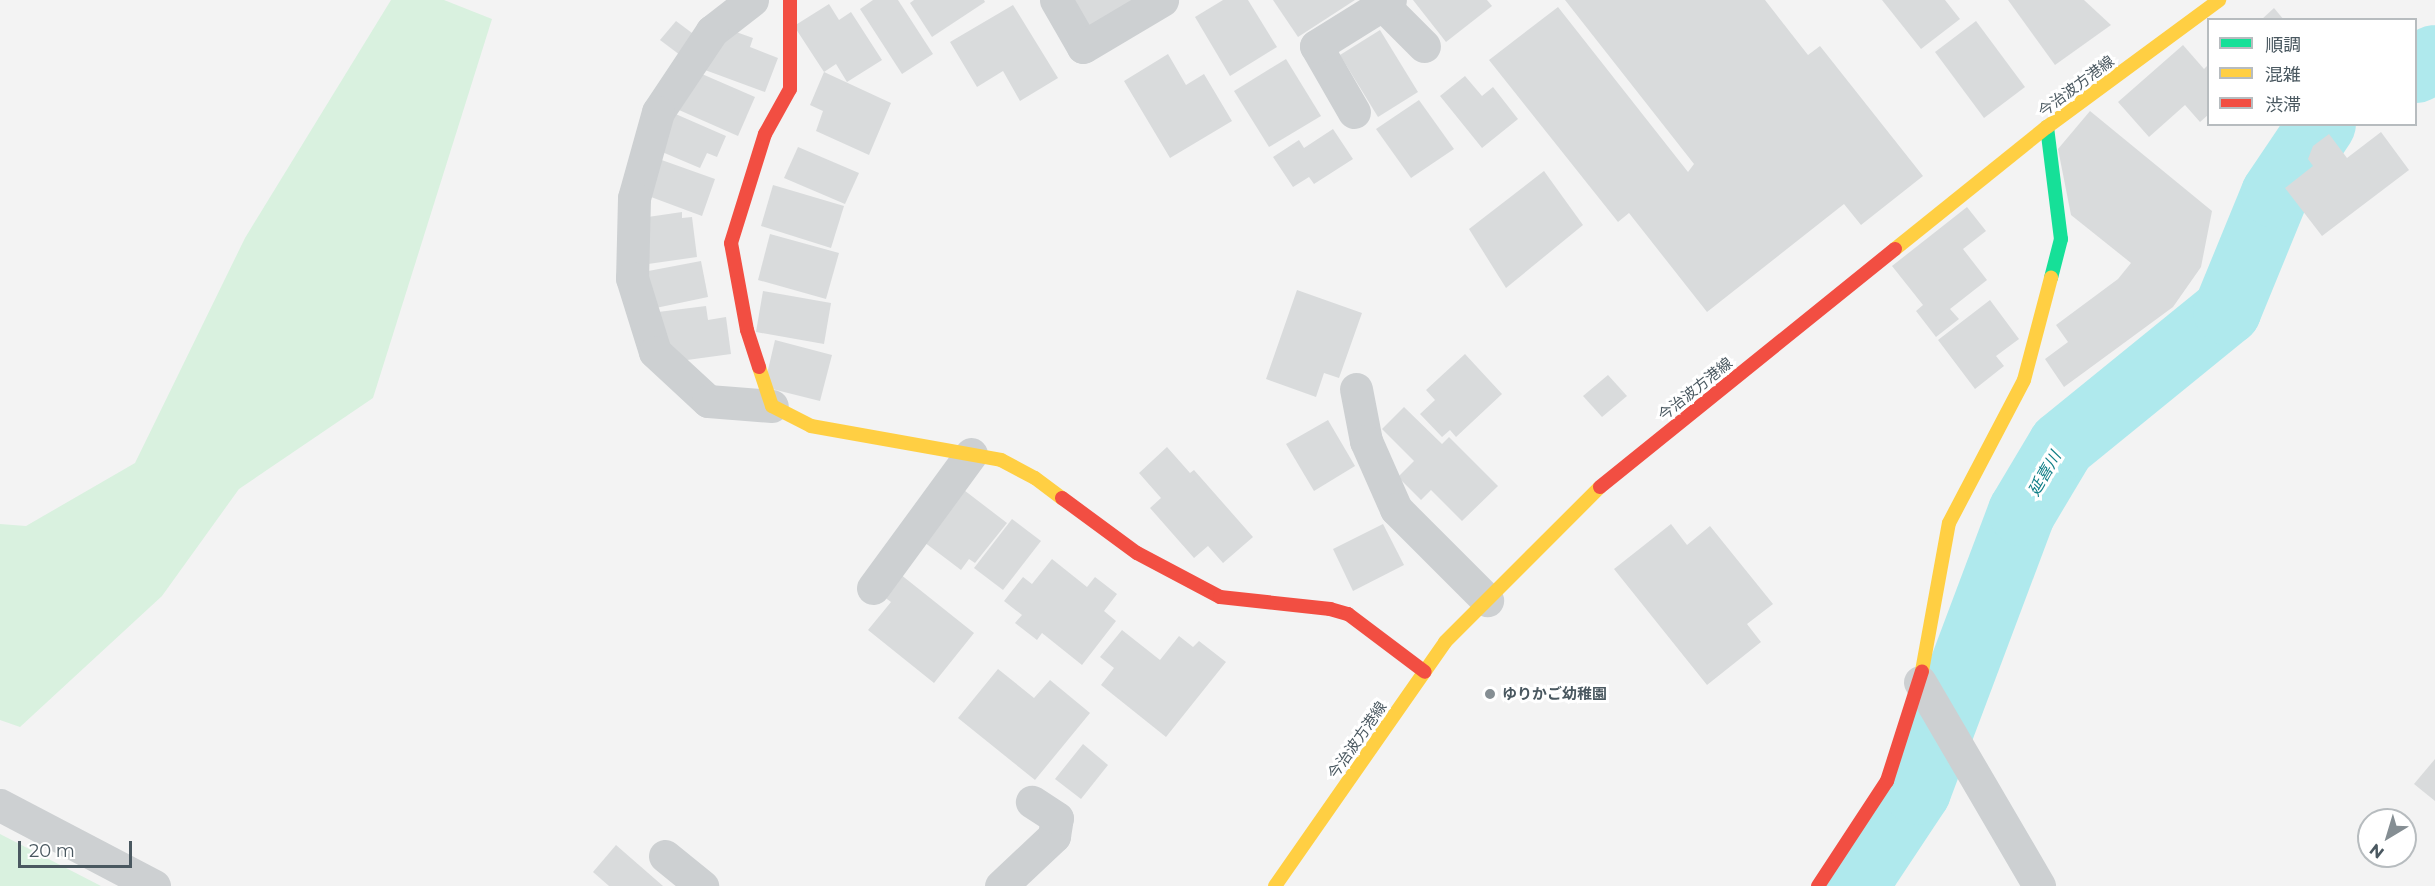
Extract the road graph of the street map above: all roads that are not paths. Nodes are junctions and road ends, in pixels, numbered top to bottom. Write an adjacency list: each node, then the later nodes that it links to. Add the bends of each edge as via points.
1 (752, 0): 11 (street, via 712,31 658,112 634,198 632,278 656,352 708,401)
2 (790, 0): 11 (street, via 790,89 765,134 731,243 747,330)
3 (1056, 0): 4 (street, via 1083,47)
4 (1162, 0)
5 (2219, 0): 9 (street, 今治波方港線)
6 (1384, 2): 7 (street); 8 (street, via 1316,46)
7 (1424, 46)
8 (1354, 112)
9 (2048, 127): 14 (street, 今治波方港線, via 1592,494); 16 (street, via 2061,238 2024,380 1950,523)
10 (1356, 389): 14 (street, via 1366,441 1396,509)
11 (772, 406): 12 (street, via 811,426)
12 (971, 454): 13 (street); 15 (street, via 1001,460 1035,478 1137,553 1220,597 1348,614)
13 (873, 588)
14 (1487, 600): 15 (street, 今治波方港線, via 1445,642)
15 (1425, 672): 23 (street, 今治波方港線)
16 (1920, 682): 24 (street, via 1887,781); 25 (street)
17 (1032, 802): 22 (street, via 1057,819 1054,836)
18 (0, 805): 20 (street)
19 (665, 856): 21 (street)
20 (154, 886)
21 (702, 886)
22 (1000, 886)
23 (1275, 886)
24 (1818, 886)
25 (2039, 886)

